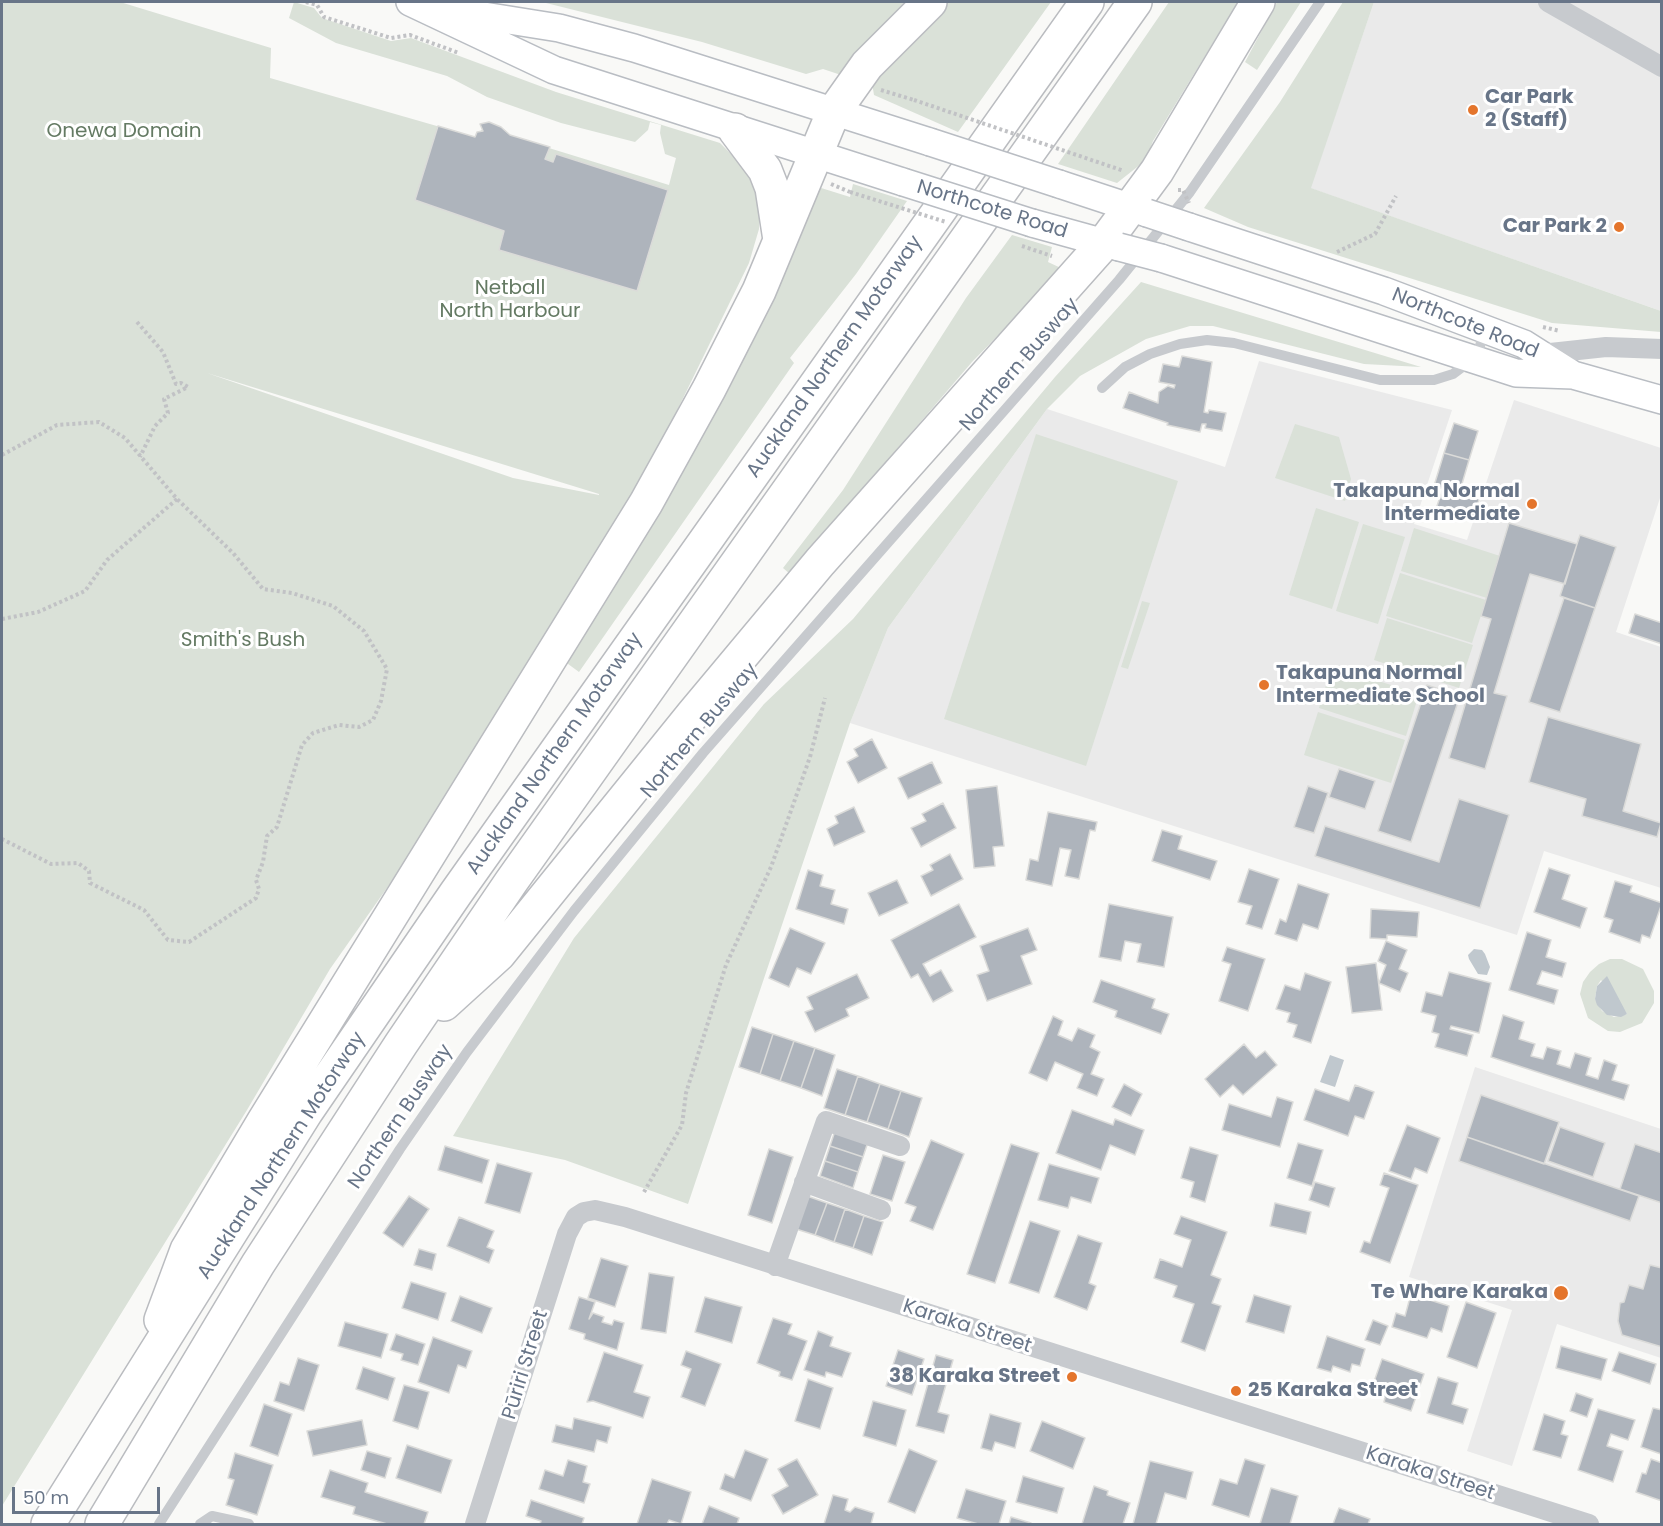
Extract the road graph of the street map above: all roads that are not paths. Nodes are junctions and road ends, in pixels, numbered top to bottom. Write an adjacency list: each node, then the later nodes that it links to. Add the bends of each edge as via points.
1 (930, 2): 9 (highway, via 867,66)
2 (1087, 2): 28 (highway, Auckland Northern Motorway, via 456,893 306,1112)
3 (1135, 2): 22 (highway, Auckland Northern Motorway, via 511,882)
4 (1258, 2): 12 (highway, via 1157,171)
5 (1320, 2): 31 (lane, Northern Busway, via 1190,192 1119,280 703,753 574,911 481,1033 400,1149)
6 (1548, 2): 8 (street)
7 (416, 4): 9 (main road, Northcote Road, via 559,28 634,48); 10 (main road, Northcote Road, via 554,70)
8 (1662, 67)
9 (833, 113): 11 (highway); 12 (main road, Northcote Road, bridge)
10 (735, 130): 11 (main road, Northcote Road); 13 (highway, via 765,170)
11 (816, 154): 13 (highway); 14 (main road, Northcote Road, bridge)
12 (1139, 211): 14 (highway); 15 (main road, Northcote Road, bridge, via 1384,291)
13 (780, 240): 28 (highway, via 759,291 646,503 187,1250)
14 (1112, 245): 18 (main road, Northcote Road, bridge); 22 (highway, via 820,562 498,954)
15 (1485, 330): 17 (main road, Northcote Road); 18 (lane)
16 (1662, 349): 17 (street, via 1606,346)
17 (1541, 354): 19 (main road, Northcote Road)
18 (1473, 359): 19 (main road, Northcote Road, via 1516,373); 20 (lane, via 1444,377 1394,381 1234,343 1194,341 1144,357 1125,367)
19 (1573, 375): 21 (main road, Northcote Road)
20 (1102, 388)
21 (1662, 400)
22 (401, 1044): 30 (highway, Auckland Northern Motorway, via 258,1264)
23 (900, 1146): 24 (street, via 826,1121)
24 (804, 1182): 25 (street); 27 (street)
25 (881, 1210)
26 (584, 1212): 27 (street, Karaka Street, via 600,1210 625,1217); 34 (street, Pūriri Street, via 576,1217 567,1234)
27 (775, 1266): 35 (street, Karaka Street)
28 (134, 1391): 29 (highway, Auckland Northern Motorway)
29 (48, 1524)
30 (102, 1524)
31 (159, 1524)
32 (200, 1524): 33 (lane, via 212,1516)
33 (249, 1524)
34 (475, 1524)
35 (1589, 1524)

